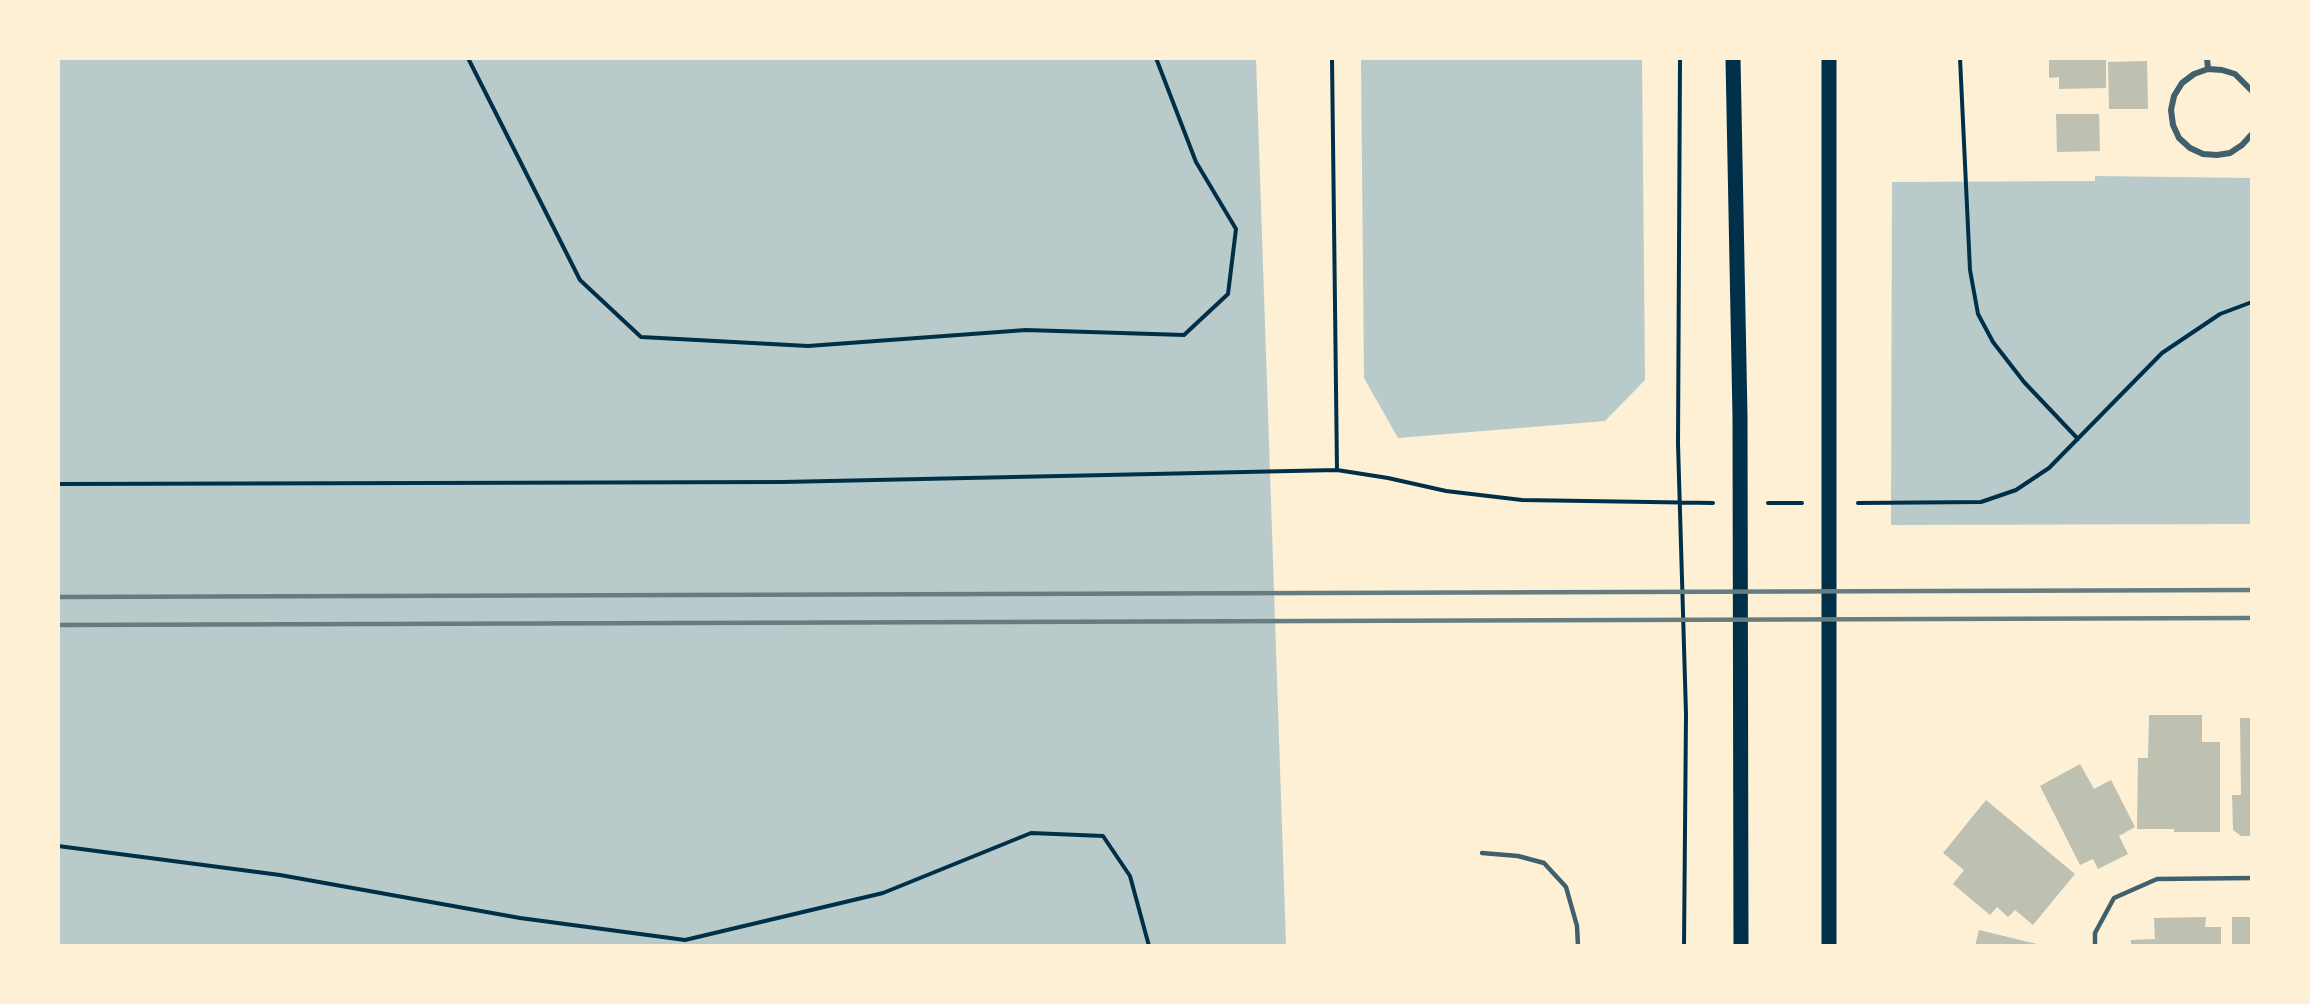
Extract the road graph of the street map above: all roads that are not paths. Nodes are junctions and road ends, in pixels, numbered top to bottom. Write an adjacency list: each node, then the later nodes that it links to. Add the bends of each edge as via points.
1 (1733, 58): 10 (main road, via 1740,429)
2 (1829, 58): 11 (main road)
3 (2207, 58): 4 (street)
4 (2208, 69): 5 (street, via 2235,74); 6 (street, via 2182,83 2174,96 2171,110 2179,138 2190,148 2217,156 2230,153)
5 (2252, 91)
6 (2252, 134)
7 (1482, 853): 9 (lane, via 1544,863 1566,887)
8 (2252, 878): 12 (lane, via 2157,879 2114,898 2095,933)
9 (1578, 945)
10 (1741, 945)
11 (1829, 945)
12 (2094, 945)

